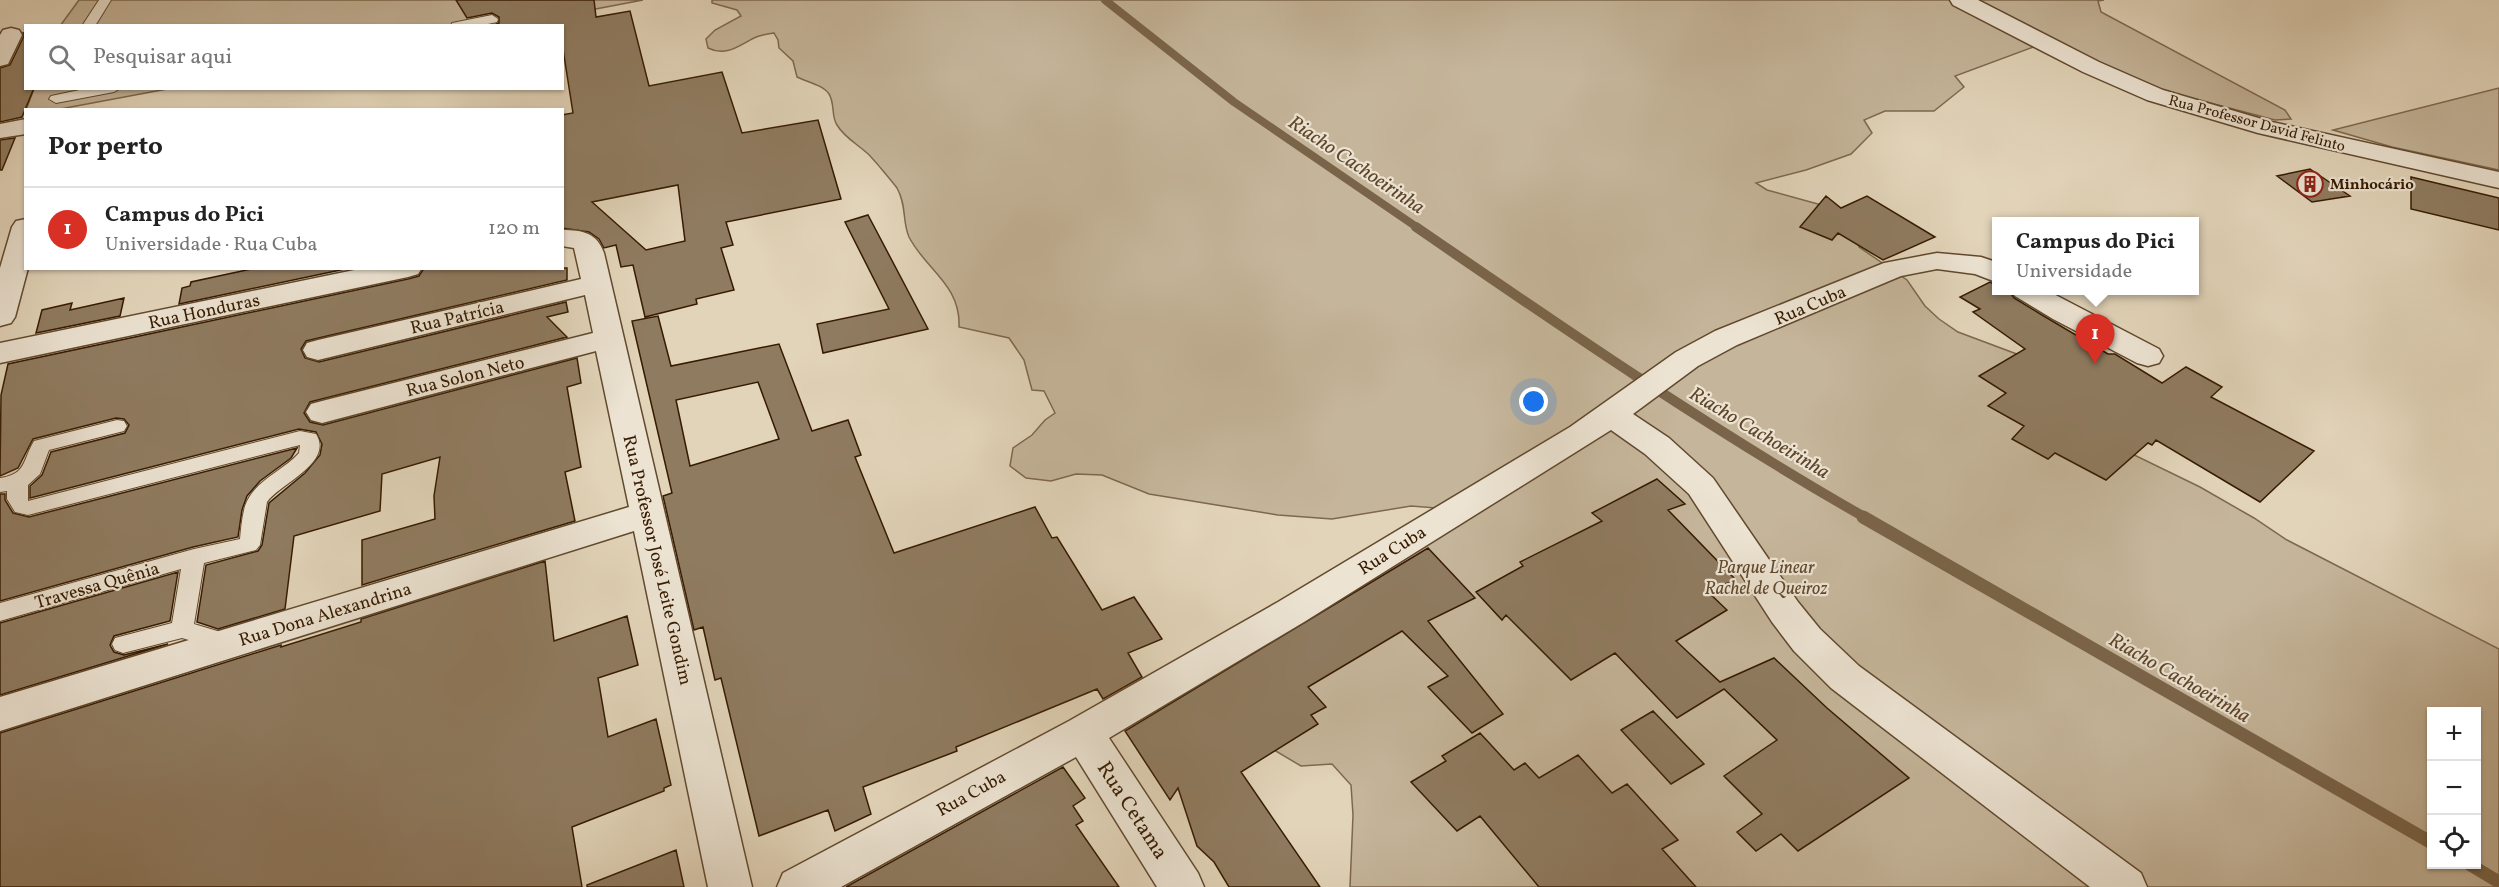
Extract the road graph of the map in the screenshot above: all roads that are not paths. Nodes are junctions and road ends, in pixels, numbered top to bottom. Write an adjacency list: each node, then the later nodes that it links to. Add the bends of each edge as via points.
1 (105, 0): 4 (lane)
2 (1961, 0): 12 (street, Rua Professor David Felinto, via 2155,95 2267,128)
3 (492, 19): 5 (lane)
4 (89, 24)
5 (467, 24)
6 (10, 35): 7 (street)
7 (0, 59)
8 (104, 90): 9 (lane)
9 (57, 99)
10 (24, 126): 11 (street)
11 (0, 131)
12 (2499, 180)
13 (24, 234): 19 (street)
14 (570, 238): 17 (street, Rua Professor José Leite Gondim, via 586,244)
15 (398, 270): 22 (street, Rua Honduras)
16 (1992, 271): 24 (street, Rua Cuba, via 1981,266 1937,261 1894,269 1726,338 1672,369)
17 (596, 284): 20 (street, Rua Professor José Leite Gondim); 21 (street, Rua Patrícia)
18 (2032, 295): 23 (street)
19 (0, 317)
20 (607, 339): 25 (street, Rua Solon Neto); 28 (street, Rua Professor José Leite Gondim)
21 (318, 350)
22 (0, 353)
23 (2148, 356)
24 (1616, 410): 35 (street, Rua Cuba, via 1582,435 1291,612); 39 (street, via 1701,486 1785,612 1807,640 1845,676)
25 (322, 412)
26 (117, 426): 27 (lane, via 40,446 33,469)
27 (9, 483): 29 (lane, Travessa Quênia, via 19,504 28,508 309,438 305,459 276,479 258,499 249,545)
28 (649, 514): 32 (street, Rua Dona Alexandrina); 36 (street, Rua Professor José Leite Gondim)
29 (195, 557): 30 (lane, Travessa Quênia); 31 (lane)
30 (0, 612)
31 (182, 629): 32 (lane); 33 (lane)
32 (232, 643): 34 (street, Rua Dona Alexandrina)
33 (123, 644)
34 (0, 714)
35 (1083, 733): 37 (street, Rua Cuba); 38 (street, Rua Cetama)
36 (730, 887)
37 (799, 887)
38 (1182, 887)
39 (2125, 887)

